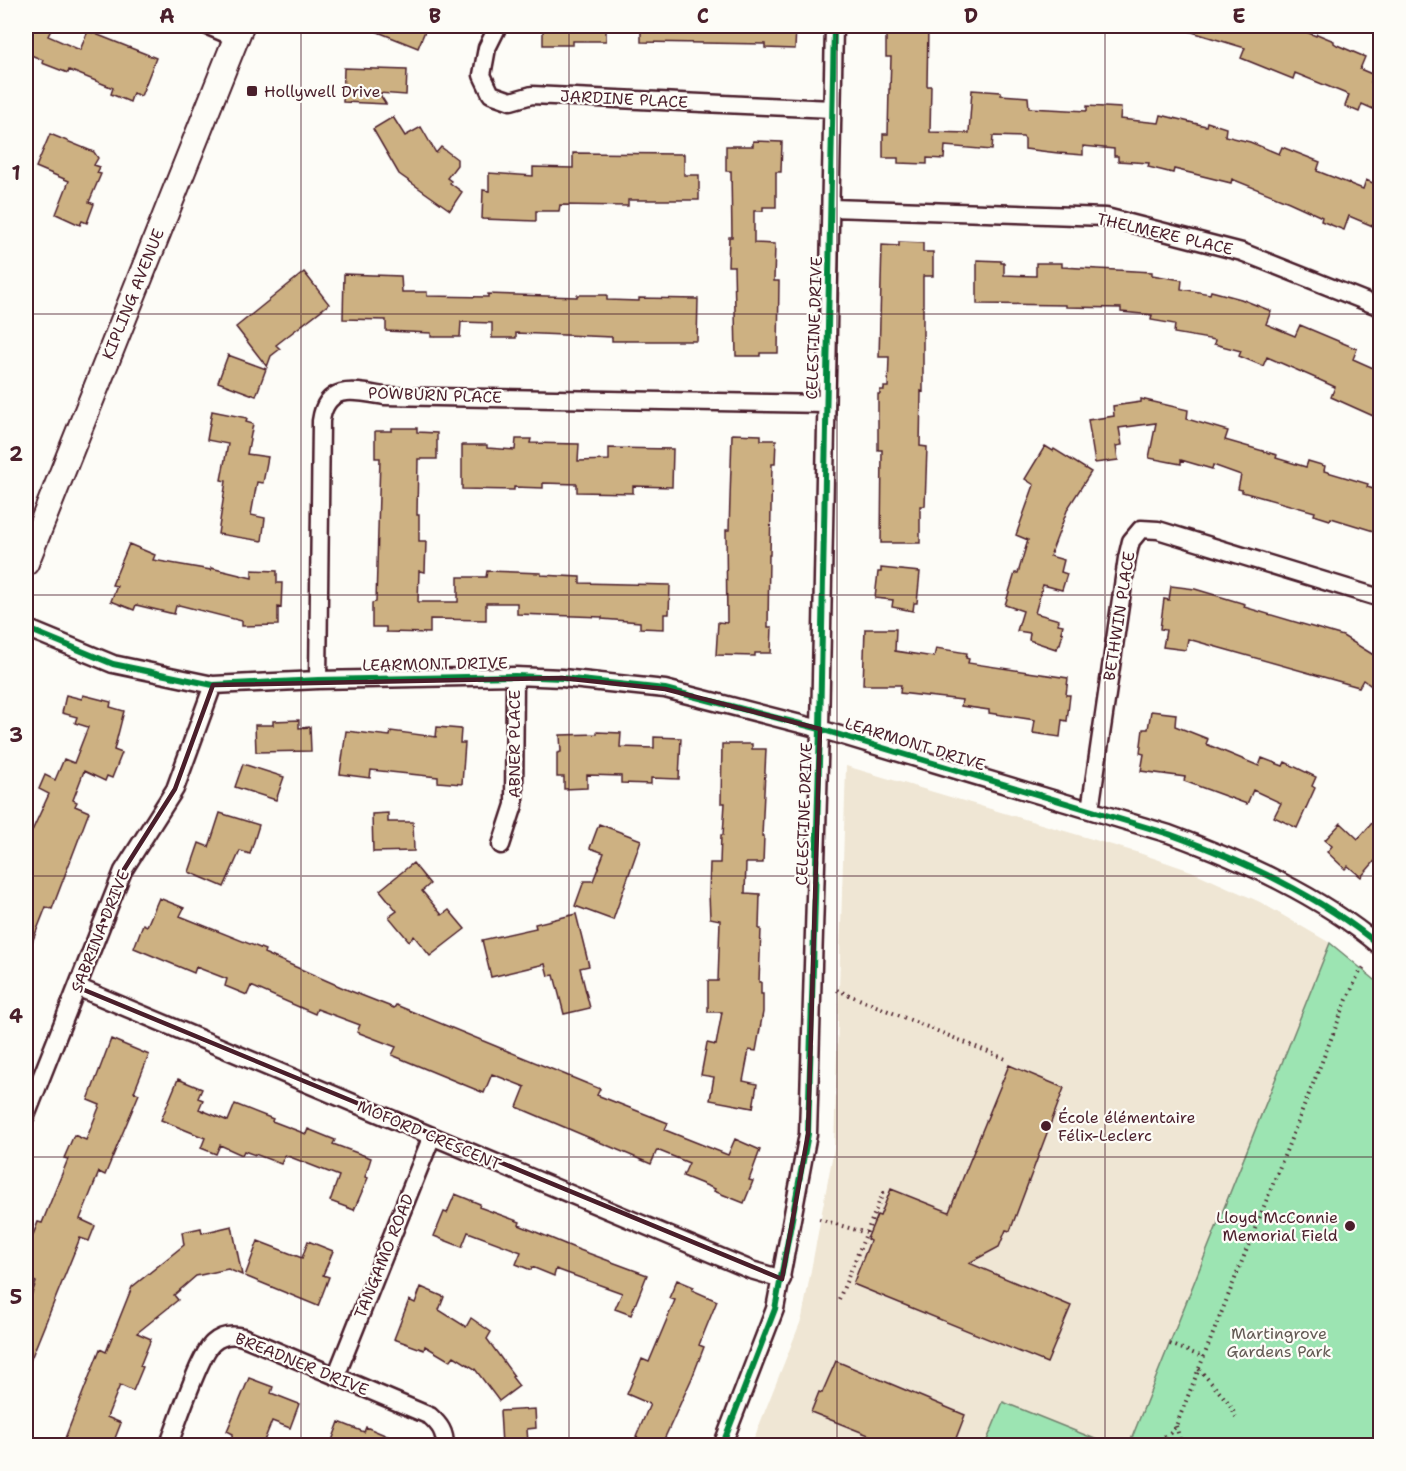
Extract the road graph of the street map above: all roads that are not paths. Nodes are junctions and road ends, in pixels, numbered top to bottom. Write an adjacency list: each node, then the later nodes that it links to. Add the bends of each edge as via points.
1 (208, 26): 4 (street)
2 (498, 26): 5 (street, JARDINE PLACE, via 487,48 482,75 491,94 511,101 532,95)
3 (834, 26): 5 (street, CELESTINE DRIVE)
4 (238, 32): 9 (main road, KIPLING AVENUE)
5 (832, 109): 6 (street, CELESTINE DRIVE)
6 (831, 208): 7 (street, THELMERE PLACE, via 1106,217 1242,252); 8 (street, CELESTINE DRIVE)
7 (1380, 307)
8 (825, 404): 13 (street, POWBURN PLACE, via 384,396 355,391 333,395 322,407 321,421); 15 (street, CELESTINE DRIVE)
9 (26, 563)
10 (1380, 597): 16 (street, BETHWIN PLACE, via 1158,530 1142,529 1131,542 1127,558)
11 (26, 628): 14 (street, LEARMONT DRIVE, via 113,664)
12 (515, 676): 13 (street, LEARMONT DRIVE); 15 (street, LEARMONT DRIVE, via 665,689); 17 (street, ABNER PLACE, via 514,805)
13 (318, 680): 14 (street, LEARMONT DRIVE)
14 (213, 685): 19 (street, SABRINA DRIVE, via 175,789 123,871)
15 (820, 729): 16 (street, LEARMONT DRIVE); 22 (street, CELESTINE DRIVE, via 808,1134)
16 (1090, 810): 18 (street, LEARMONT DRIVE, via 1169,834 1244,864)
17 (501, 845)
18 (1378, 939)
19 (77, 987): 20 (street, SABRINA DRIVE); 21 (street, MOFORD CRESCENT)
20 (26, 1116)
21 (432, 1136): 22 (street, MOFORD CRESCENT, via 751,1270); 23 (street, TANGAMO ROAD)
22 (782, 1279): 26 (street, CELESTINE DRIVE, via 768,1330)
23 (336, 1376): 24 (street, BREADNER DRIVE, via 243,1337 221,1337 204,1355); 25 (street, BREADNER DRIVE, via 430,1416 444,1433)
24 (168, 1446)
25 (445, 1446)
26 (722, 1446)

